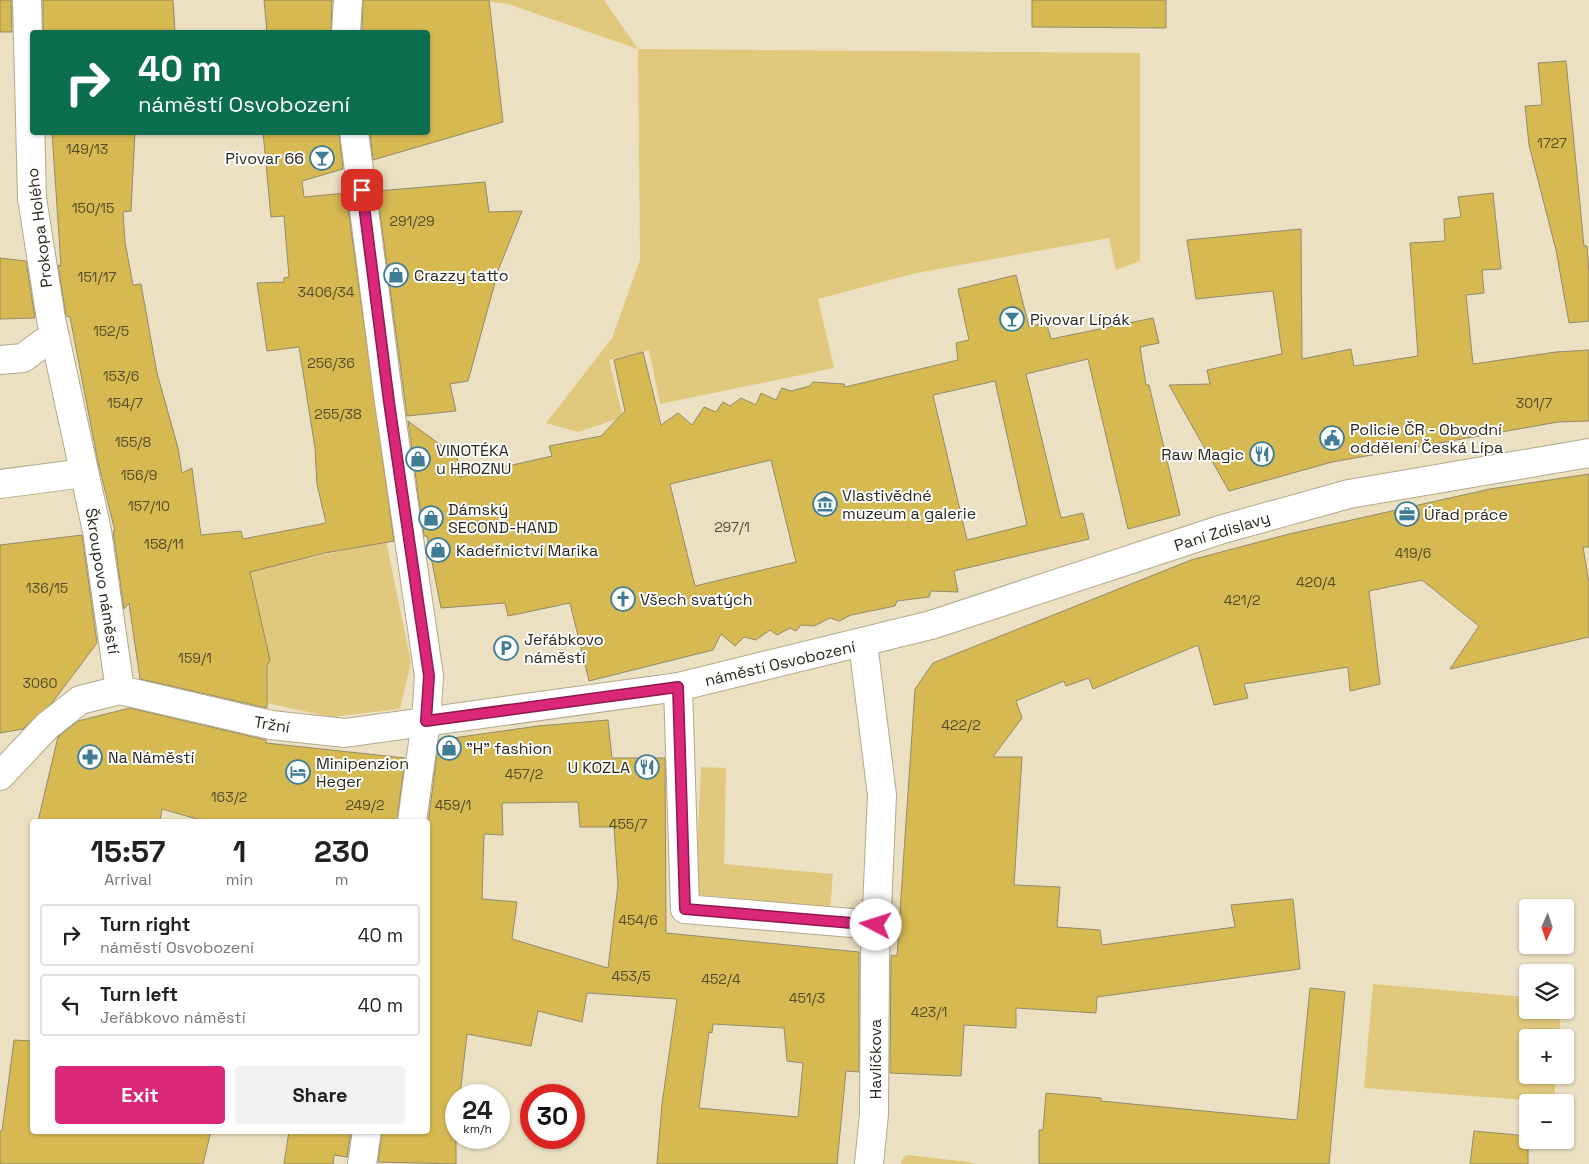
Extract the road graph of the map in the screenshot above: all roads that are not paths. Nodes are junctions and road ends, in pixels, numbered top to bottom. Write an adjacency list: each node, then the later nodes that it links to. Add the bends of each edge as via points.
1 (27, 0): 4 (street, Prokopa Holého)
2 (348, 0): 3 (street)
3 (346, 30)
4 (30, 119)
5 (30, 135): 7 (street, Prokopa Holého, via 32,198)
6 (354, 135): 15 (street, via 429,676)
7 (54, 336): 8 (street, via 23,358); 10 (street, Škroupovo náměstí)
8 (0, 360)
9 (1589, 453): 12 (street, Paní Zdislavy, via 1349,494 1223,529 932,625)
10 (84, 472): 11 (street); 14 (street, Škroupovo náměstí)
11 (0, 484)
12 (863, 643): 13 (street, náměstí Osvobození); 18 (street, náměstí Osvobození, via 882,795)
13 (678, 687): 15 (street); 18 (street, via 685,909)
14 (120, 690): 15 (street, Tržní, via 280,726 345,733); 16 (street, via 80,700 47,726)
15 (426, 721): 17 (street)
16 (0, 776)
17 (412, 819)
18 (876, 925): 19 (street, náměstí Osvobození)
19 (875, 954): 22 (street, Havlíčkova, via 874,1114)
20 (367, 1134): 21 (street)
21 (362, 1164)
22 (869, 1164)

